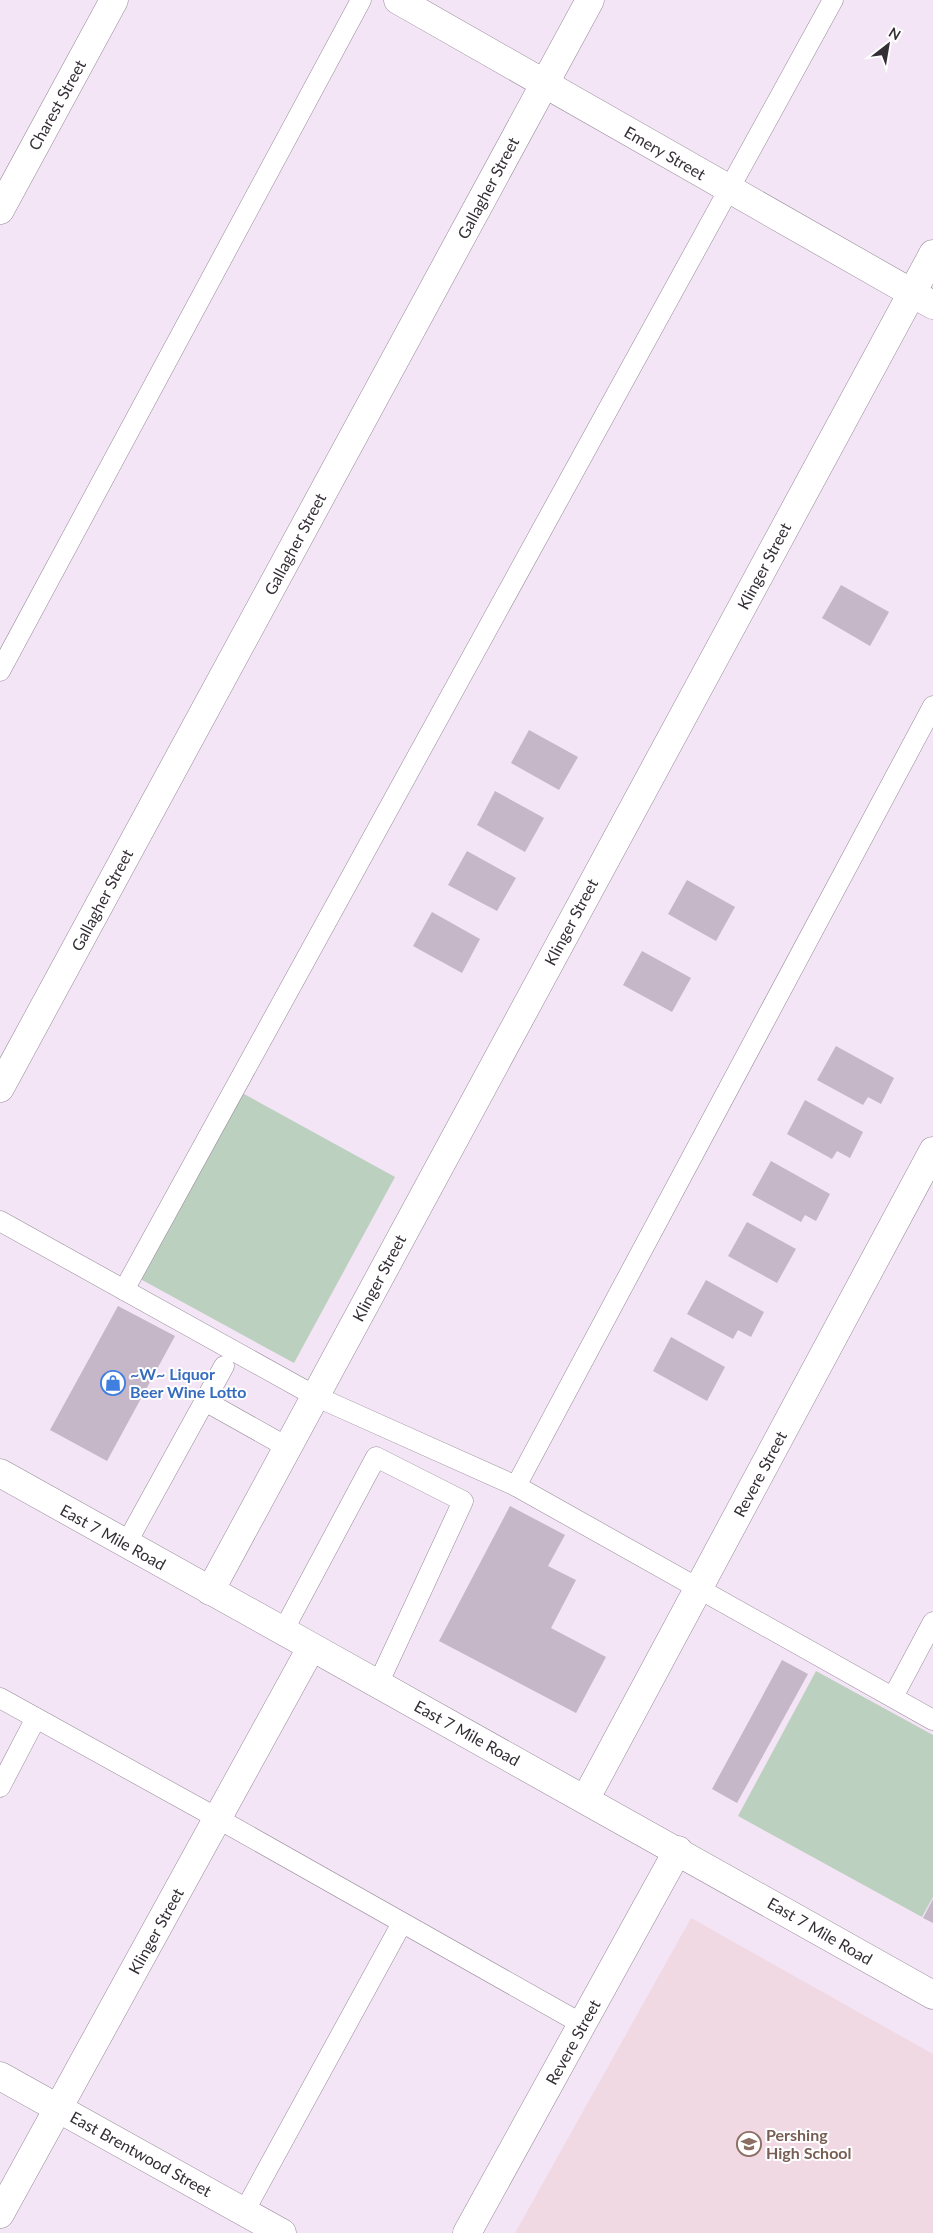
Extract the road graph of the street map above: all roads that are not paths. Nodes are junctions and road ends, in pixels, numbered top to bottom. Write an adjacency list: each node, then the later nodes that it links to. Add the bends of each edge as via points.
1 (114, 0): 8 (street, Charest Street)
2 (361, 0): 11 (lane)
3 (398, 0): 6 (street, Emery Street)
4 (590, 0): 6 (street, Gallagher Street)
5 (833, 0): 7 (lane)
6 (544, 84): 7 (street, Emery Street); 13 (street, Gallagher Street)
7 (730, 190): 10 (street, Emery Street); 16 (lane)
8 (0, 210)
9 (933, 254): 10 (street, Klinger Street)
10 (922, 299): 18 (street, Klinger Street)
11 (0, 670)
12 (933, 706): 22 (lane)
13 (0, 1088)
14 (933, 1151): 24 (street, Revere Street)
15 (0, 1221): 16 (lane)
16 (124, 1290): 18 (lane)
17 (224, 1366): 19 (lane)
18 (315, 1396): 20 (street, Klinger Street); 22 (lane)
19 (205, 1400): 20 (lane); 23 (lane)
20 (287, 1447): 25 (street, Klinger Street)
21 (0, 1473): 23 (street, East 7 Mile Road)
22 (516, 1486): 24 (lane)
23 (126, 1544): 25 (street, East 7 Mile Road)
24 (698, 1590): 31 (lane); 35 (street, Revere Street)
25 (210, 1591): 27 (street, East 7 Mile Road)
26 (933, 1622): 31 (lane)
27 (283, 1631): 28 (street, East 7 Mile Road); 29 (lane, via 376,1457 463,1501)
28 (311, 1648): 29 (street, East 7 Mile Road); 36 (street, Klinger Street)
29 (378, 1684): 35 (street, East 7 Mile Road)
30 (0, 1698): 32 (lane)
31 (893, 1698): 33 (lane)
32 (36, 1718): 34 (lane); 36 (lane)
33 (933, 1720)
34 (0, 1787)
35 (586, 1798): 37 (street, East 7 Mile Road)
36 (217, 1818): 38 (lane); 42 (street, Klinger Street)
37 (678, 1850): 39 (street, East 7 Mile Road); 40 (street, Revere Street)
38 (402, 1923): 40 (lane); 43 (lane)
39 (933, 1995)
40 (582, 2024): 46 (street, Revere Street)
41 (0, 2076): 42 (street, East Brentwood Street)
42 (58, 2108): 43 (street, East Brentwood Street); 44 (street, Klinger Street)
43 (244, 2212): 45 (street, East Brentwood Street)
44 (0, 2214)
45 (282, 2233)
46 (467, 2233)

